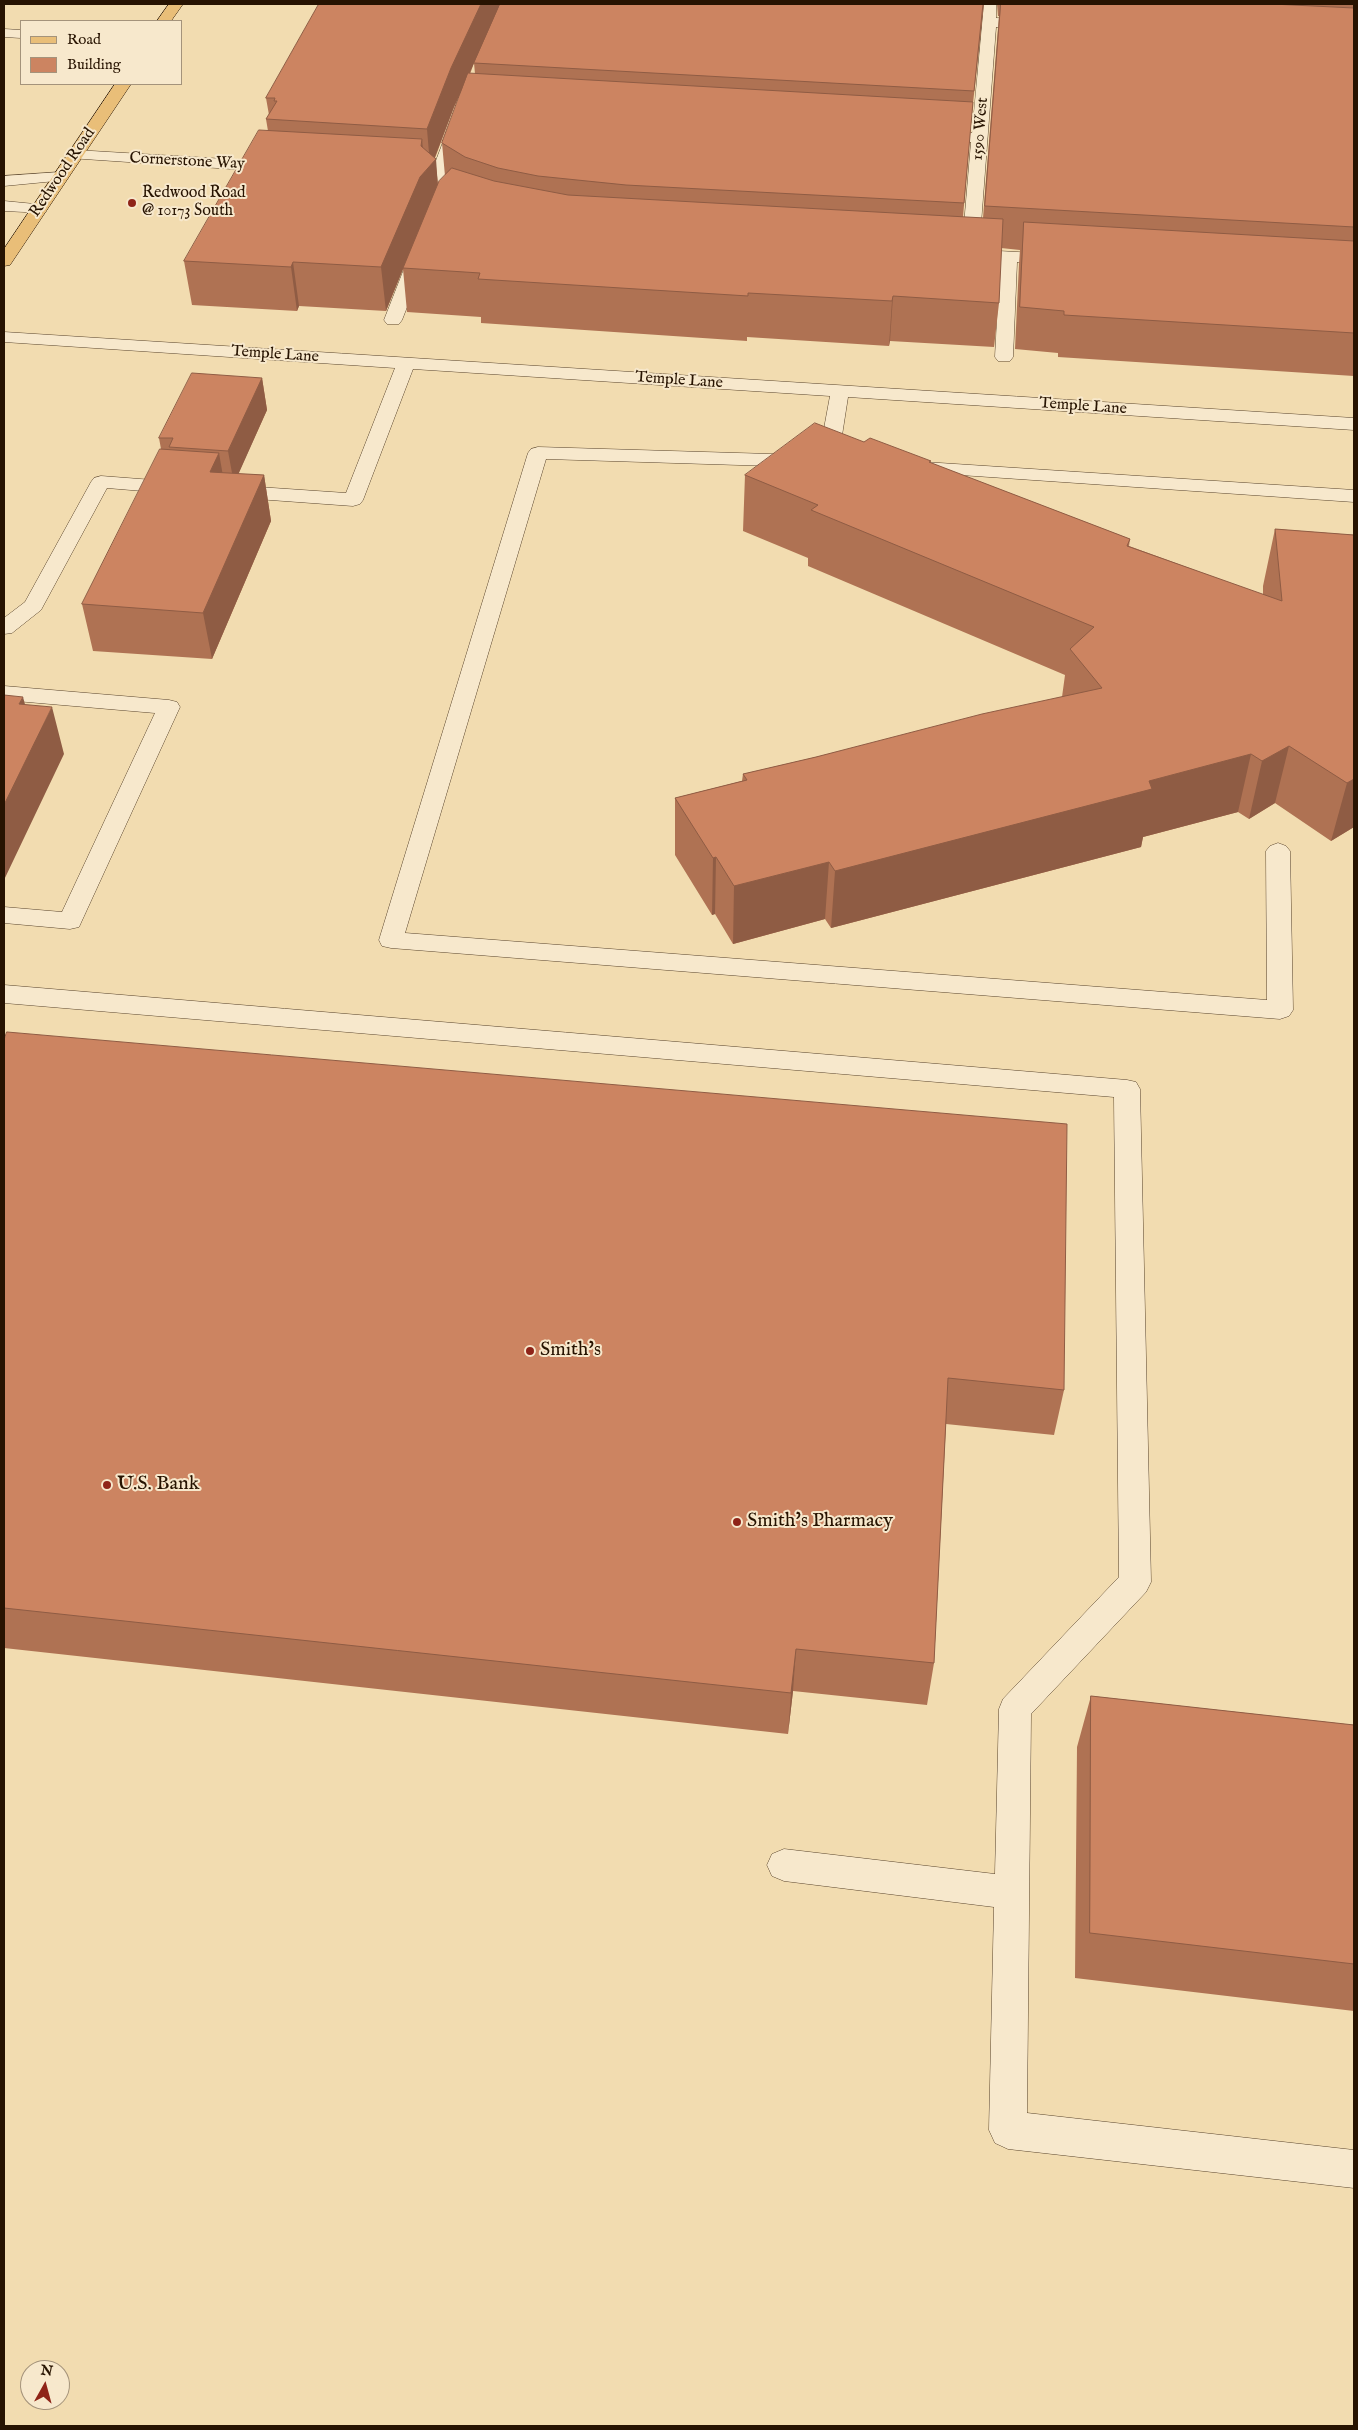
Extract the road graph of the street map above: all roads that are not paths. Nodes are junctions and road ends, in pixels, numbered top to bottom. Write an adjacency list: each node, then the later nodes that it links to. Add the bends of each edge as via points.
1 (176, 4): 3 (main road)
2 (991, 4): 4 (street, 1590 West)
3 (165, 20)
4 (989, 22): 5 (street); 11 (street, 1590 West)
5 (1048, 25)
6 (4, 33): 7 (street)
7 (20, 34)
8 (122, 85): 12 (main road, Redwood Road)
9 (464, 108): 15 (street)
10 (920, 134): 11 (street)
11 (980, 138): 23 (street, 1590 West)
12 (75, 156): 13 (street, Cornerstone Way); 16 (main road, Redwood Road)
13 (295, 168)
14 (418, 175): 15 (street)
15 (437, 176): 20 (street, via 434,187 439,194 461,204)
16 (60, 177): 17 (street); 19 (main road, Redwood Road)
17 (4, 181)
18 (4, 206): 19 (street)
19 (39, 208): 26 (main road, Redwood Road)
20 (439, 214)
21 (426, 239): 27 (street)
22 (950, 253): 23 (street)
23 (970, 254): 24 (street)
24 (1009, 256): 25 (street); 29 (street)
25 (1068, 260)
26 (4, 261)
27 (393, 320)
28 (4, 337): 30 (street, Temple Lane)
29 (1004, 357)
30 (406, 363): 31 (street, Temple Lane); 35 (street, via 353,500 101,482 34,606)
31 (840, 391): 32 (street, Temple Lane); 37 (street, via 837,462 538,453 391,940 1280,1010)
32 (1354, 424)
33 (889, 465): 34 (street)
34 (1354, 496)
35 (4, 628)
36 (4, 693): 38 (street, via 169,707 70,921)
37 (1278, 851)
38 (4, 915)
39 (4, 994): 41 (street, via 1127,1089 1135,1582 1015,1708)
40 (784, 1865): 41 (street)
41 (1012, 1893): 42 (street, via 1008,2130)
42 (1354, 2169)

